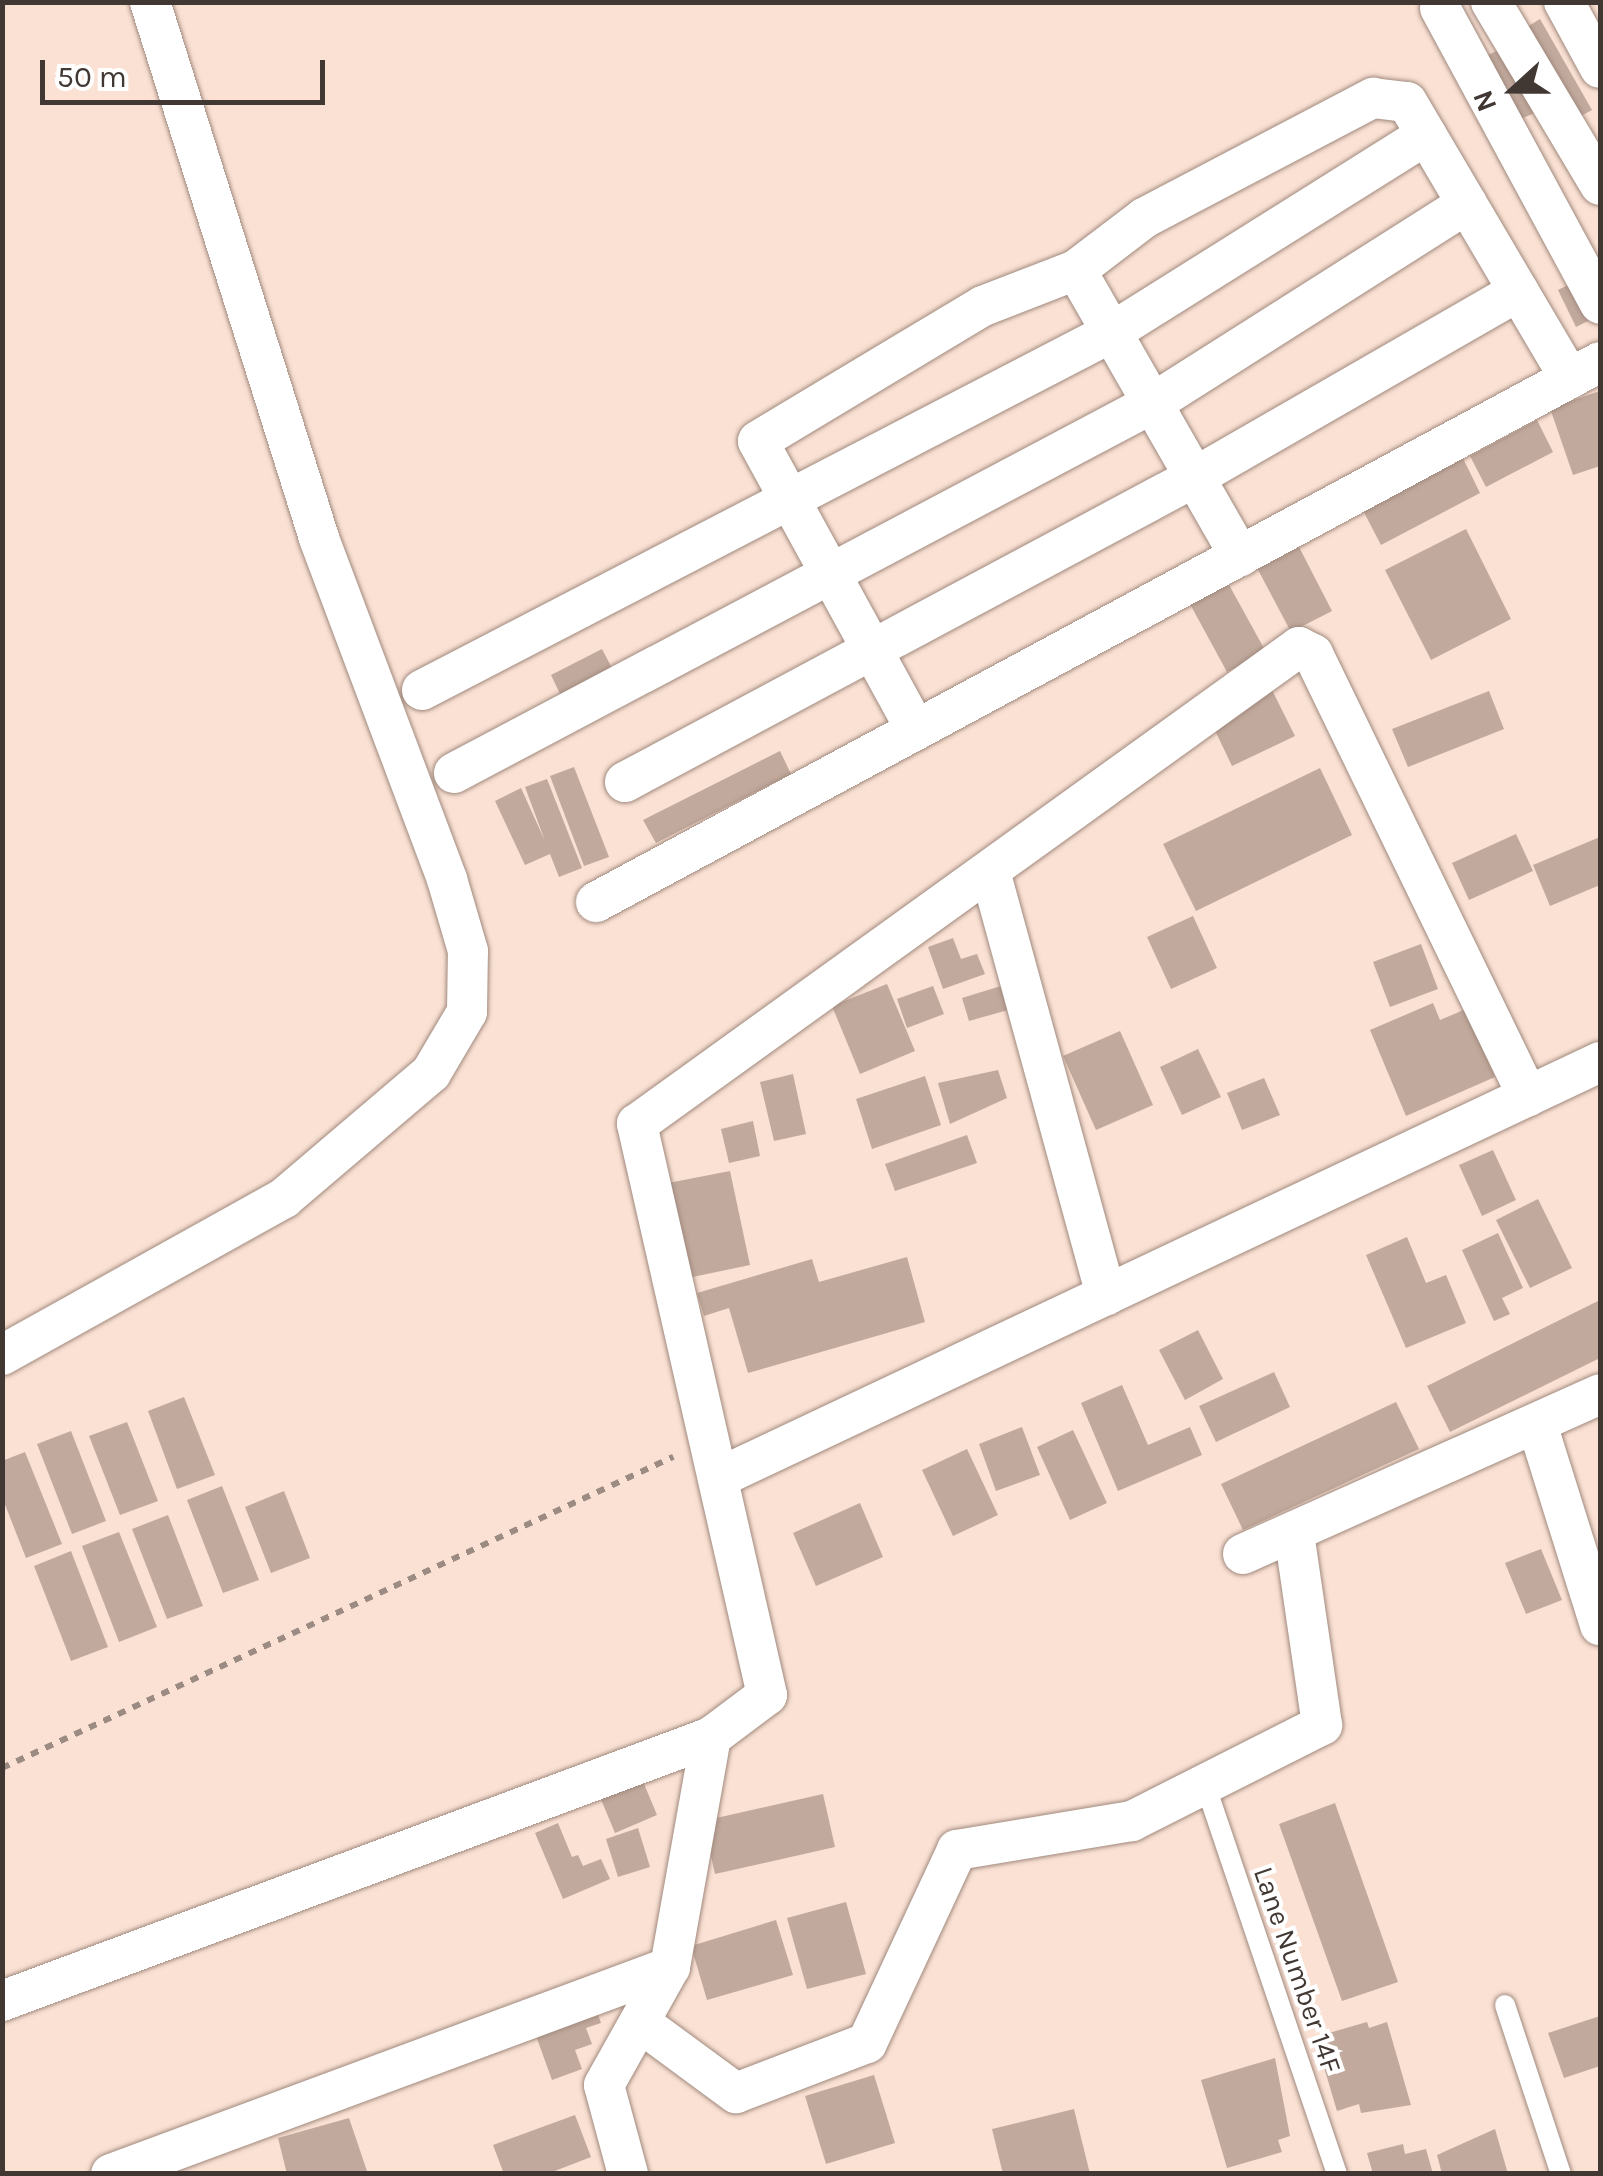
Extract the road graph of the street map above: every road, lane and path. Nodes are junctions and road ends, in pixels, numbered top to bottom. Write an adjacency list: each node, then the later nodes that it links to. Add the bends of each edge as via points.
1 (150, 2): 29 (street, via 319,538 447,879 468,951 467,1012 430,1073 284,1198)
2 (1491, 2): 7 (street)
3 (1564, 2): 5 (street)
4 (1440, 8): 11 (street)
5 (1600, 68)
6 (1426, 135): 8 (street); 9 (street, via 1406,102 1373,98 1144,218); 12 (street)
7 (1600, 185)
8 (1467, 204): 10 (street); 14 (street)
9 (1076, 270): 12 (street); 16 (street, via 983,306 758,441)
10 (1518, 290): 13 (street); 15 (street)
11 (1600, 304)
12 (1112, 332): 14 (street); 16 (street)
13 (1585, 370): 17 (street)
14 (1152, 403): 15 (street); 18 (street)
15 (1194, 477): 17 (street); 19 (street)
16 (788, 496): 18 (street); 20 (street)
17 (1240, 556): 21 (street)
18 (832, 575): 19 (street); 22 (street)
19 (873, 650): 21 (street); 23 (street)
20 (422, 690)
21 (916, 730): 25 (street)
22 (454, 773)
23 (625, 782)
24 (990, 871): 27 (street, via 1287,650 1307,648); 28 (street); 32 (street, via 637,1124)
25 (596, 902)
26 (1600, 1062): 27 (street)
27 (1528, 1096): 28 (street)
28 (1106, 1295): 32 (street)
29 (2, 1355)
30 (1600, 1394): 31 (street)
31 (1536, 1424): 33 (street); 35 (street)
32 (714, 1459): 36 (street, via 767,1695); 37 (path)
33 (1294, 1532): 34 (street); 38 (street, via 1322,1725)
34 (1243, 1554)
35 (1600, 1625)
36 (711, 1737): 39 (street); 40 (street)
37 (2, 1768)
38 (1205, 1784): 42 (street, via 1132,1821 956,1850 867,2044 736,2093); 45 (lane, Lane Number 14F)
39 (670, 1966): 42 (street); 43 (street)
40 (2, 2002)
41 (1504, 2005): 46 (lane)
42 (642, 2024): 44 (street, via 604,2085)
43 (110, 2174)
44 (628, 2174)
45 (1337, 2174)
46 (1561, 2174)

